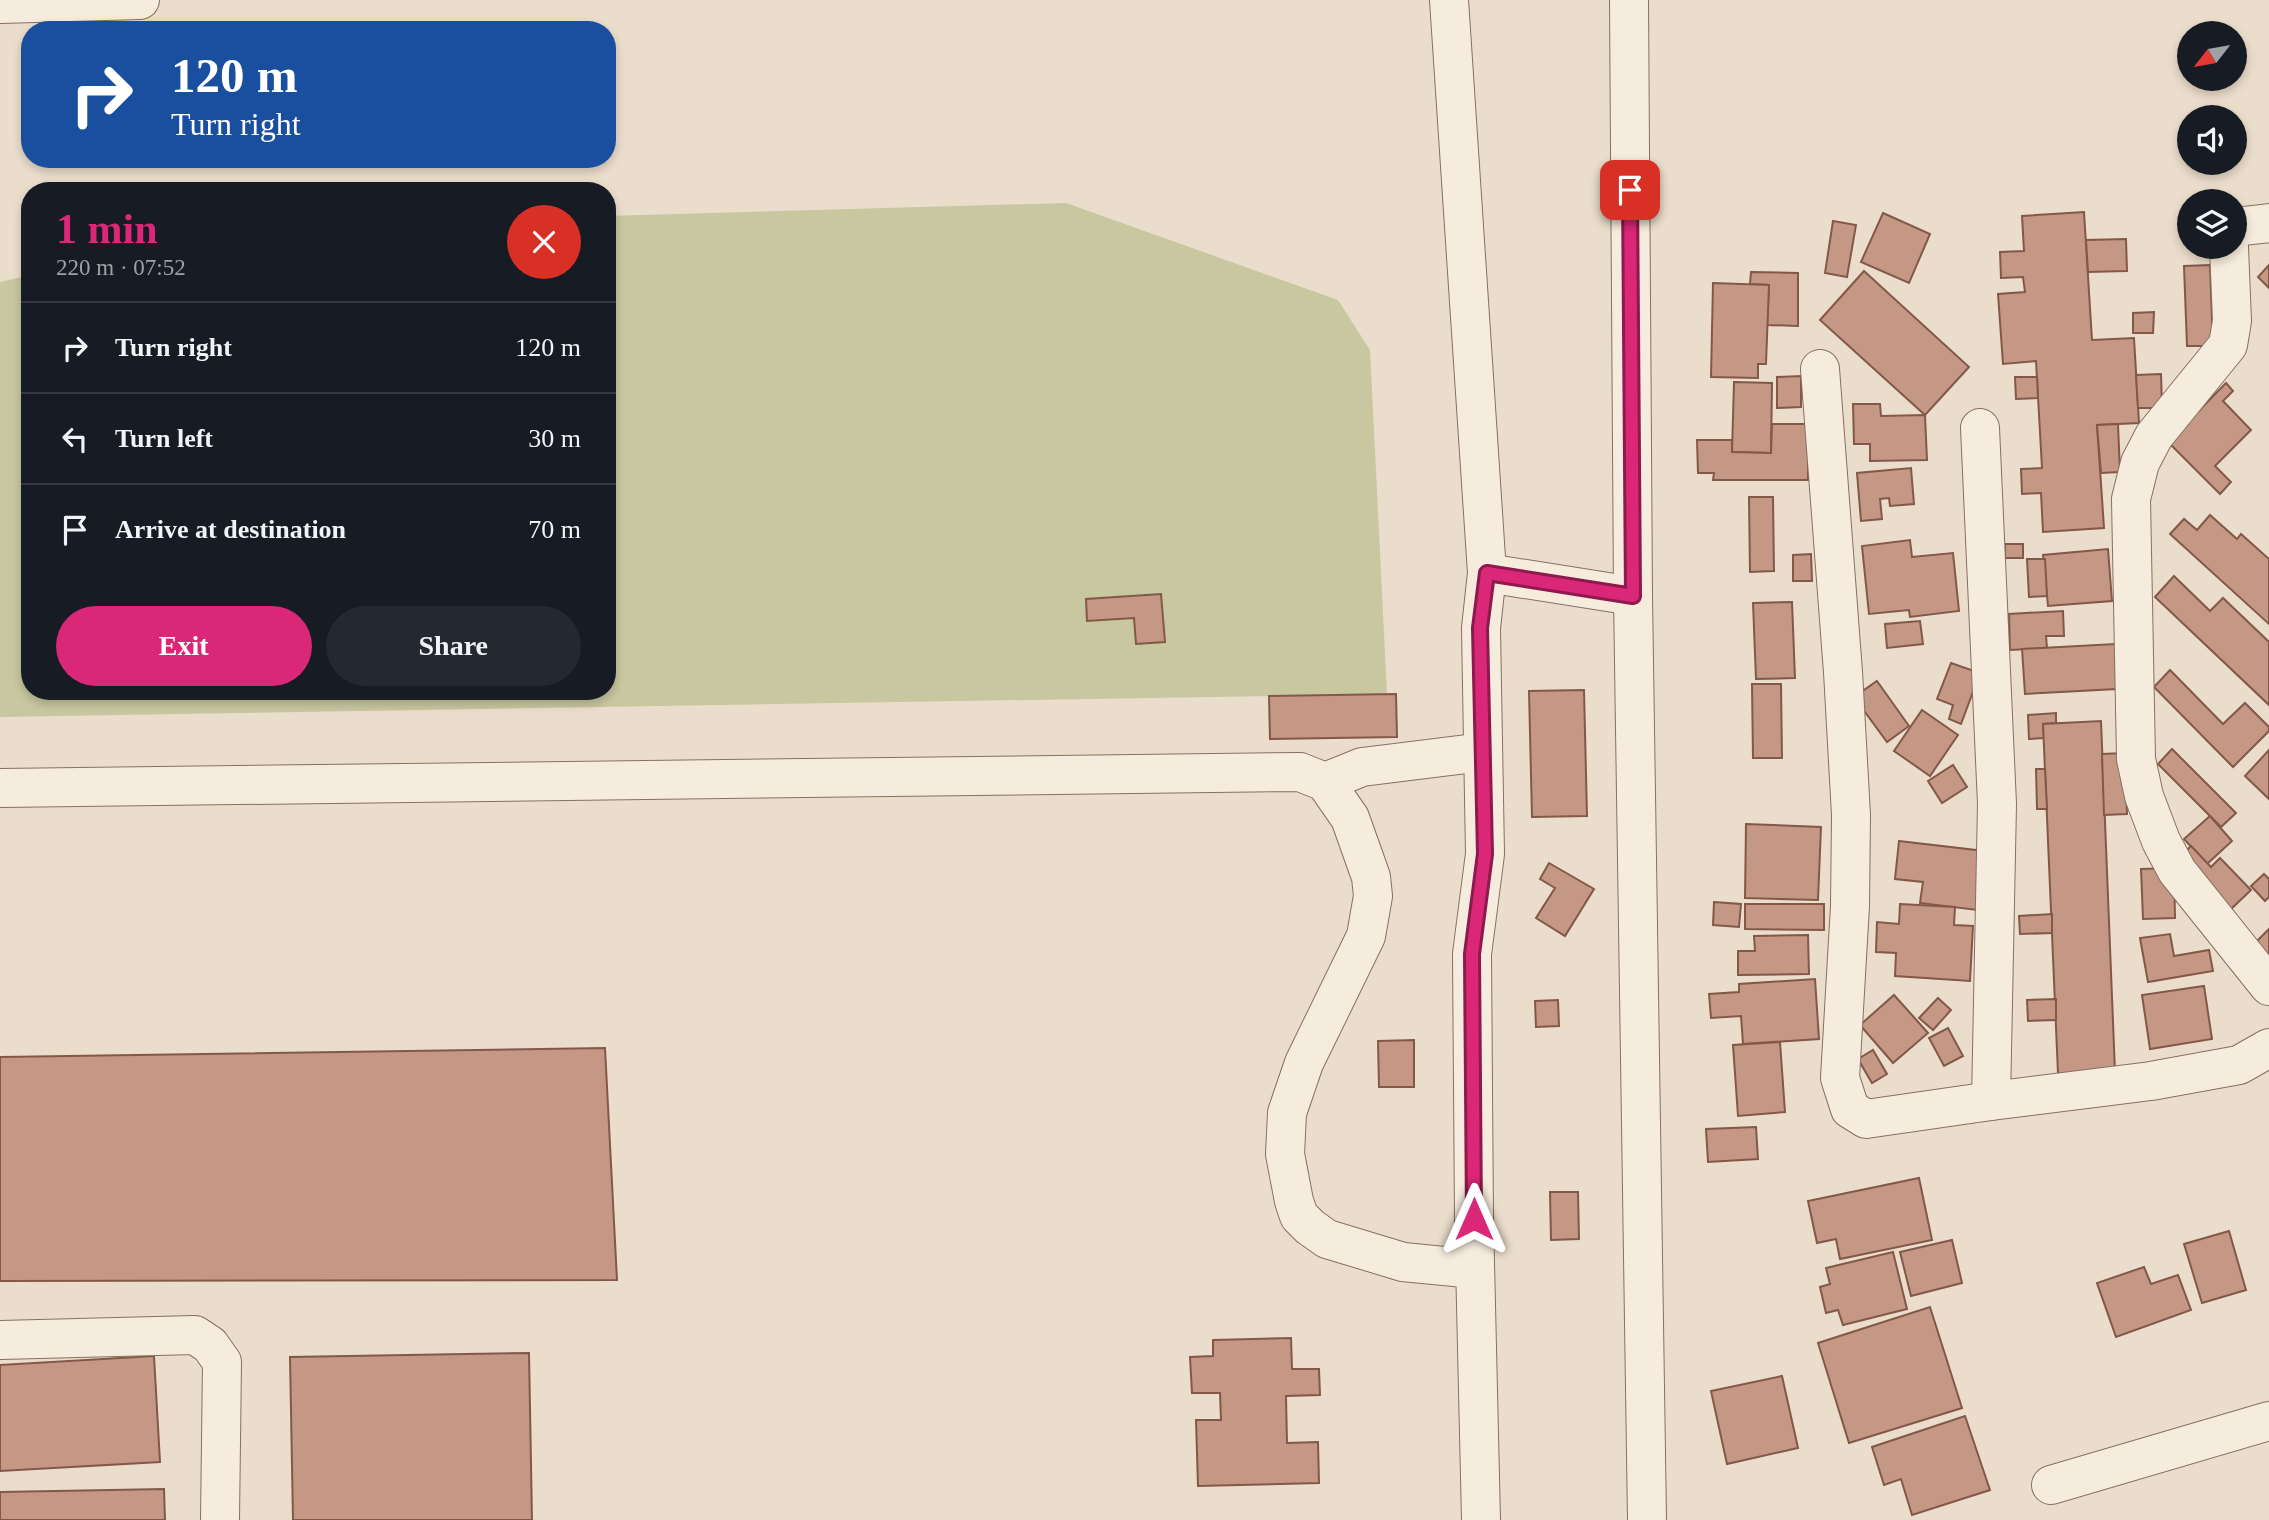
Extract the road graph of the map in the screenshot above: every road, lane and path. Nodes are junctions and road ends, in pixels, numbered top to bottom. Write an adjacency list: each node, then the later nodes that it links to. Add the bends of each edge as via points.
1 (140, 0): 4 (street)
2 (1449, 0): 10 (street)
3 (1629, 0): 11 (street)
4 (0, 4)
5 (2269, 223): 6 (street)
6 (2247, 226)
7 (2229, 259): 15 (street, via 2232,321 2228,345 2154,436 2140,463 2131,499 2136,759 2161,841 2178,870)
8 (1820, 369): 17 (street, via 1851,815 1840,1078 1850,1109 1866,1119)
9 (1979, 428): 17 (street, via 1997,804)
10 (1487, 573): 11 (street); 12 (street, via 1480,628)
11 (1633, 596): 24 (street)
12 (1483, 752): 13 (street, via 1362,767); 18 (street, via 1485,854 1472,954)
13 (1325, 782): 14 (street, via 1300,772); 18 (street, via 1350,818 1373,896 1366,936 1304,1063 1287,1113 1285,1154 1294,1200 1299,1216 1327,1239 1403,1262)
14 (0, 788)
15 (2269, 986)
16 (2269, 1048): 17 (street, via 2239,1065)
17 (1991, 1101)
18 (1475, 1269): 23 (street)
19 (0, 1340): 22 (street, via 195,1335 210,1345 222,1362)
20 (2269, 1421): 21 (street)
21 (2051, 1485)
22 (220, 1520)
23 (1480, 1520)
24 (1647, 1520)

